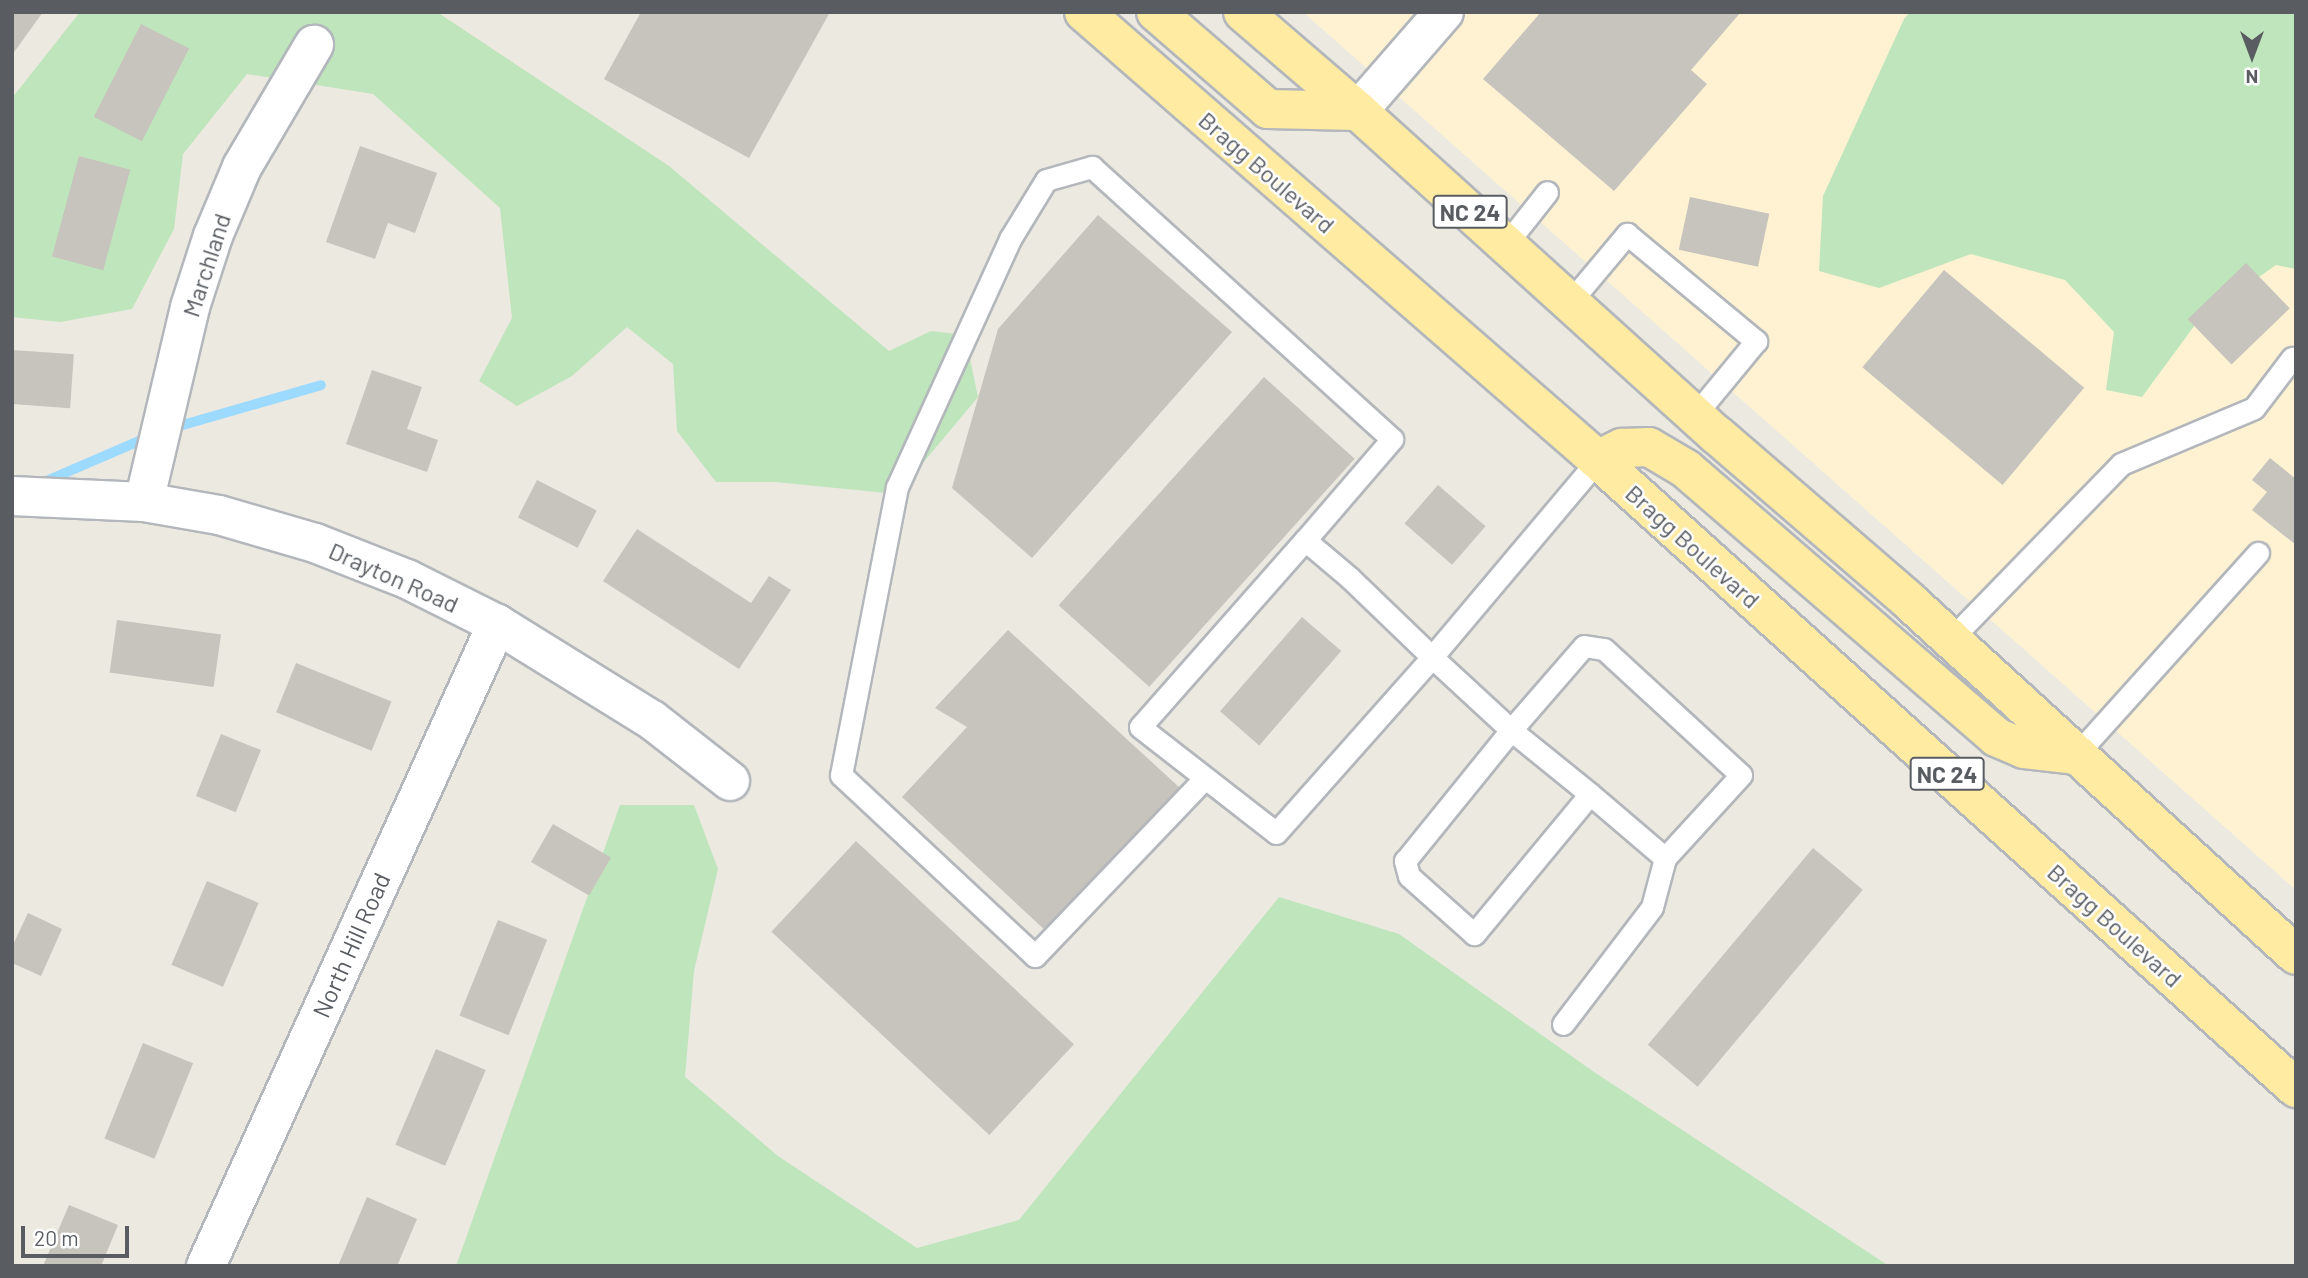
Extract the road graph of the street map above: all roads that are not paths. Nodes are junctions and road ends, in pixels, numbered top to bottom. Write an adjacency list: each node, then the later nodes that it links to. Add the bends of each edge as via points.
1 (1084, 12): 12 (main road, Bragg Boulevard / NC 24)
2 (1156, 12): 6 (main road, via 1268,109)
3 (1243, 12): 6 (main road, NC 24)
4 (1444, 12): 6 (street)
5 (314, 45): 14 (street, Marchland, via 242,167 213,236 190,307)
6 (1358, 111): 8 (main road, NC 24)
7 (1547, 192): 8 (lane)
8 (1506, 244): 9 (main road, NC 24)
9 (1570, 302): 11 (main road, NC 24); 11 (lane, via 1627,234 1756,341)
10 (2292, 358): 18 (lane, via 2254,408 2121,464)
11 (1695, 415): 18 (main road, NC 24)
12 (1598, 460): 19 (lane); 21 (main road, via 1622,448 1649,447 1686,469 1996,737 2024,748); 28 (main road, Bragg Boulevard / NC 24)
13 (12, 496): 14 (street, Drayton Road)
14 (144, 502): 17 (street, Drayton Road, via 219,515 315,542 407,579)
15 (1306, 540): 19 (lane); 22 (lane, via 1140,727); 22 (lane, via 1392,439 1093,167 1046,180 1010,239 897,487 841,775 1035,956)
16 (2258, 553): 21 (lane)
17 (497, 624): 23 (street, Drayton Road, via 652,720); 29 (street, North Hill Road)
18 (1950, 640): 21 (main road, NC 24)
19 (1432, 657): 20 (lane); 22 (lane, via 1276,832)
20 (1511, 730): 24 (lane); 24 (lane, via 1405,861 1409,876 1474,934); 25 (lane, via 1584,646 1604,649 1741,775)
21 (2076, 755): 26 (main road, NC 24)
22 (1204, 779)
23 (730, 781)
24 (1590, 794): 25 (lane)
25 (1665, 858): 27 (lane, via 1652,907)
26 (2293, 946)
27 (1563, 1024)
28 (2296, 1088)
29 (206, 1266)

